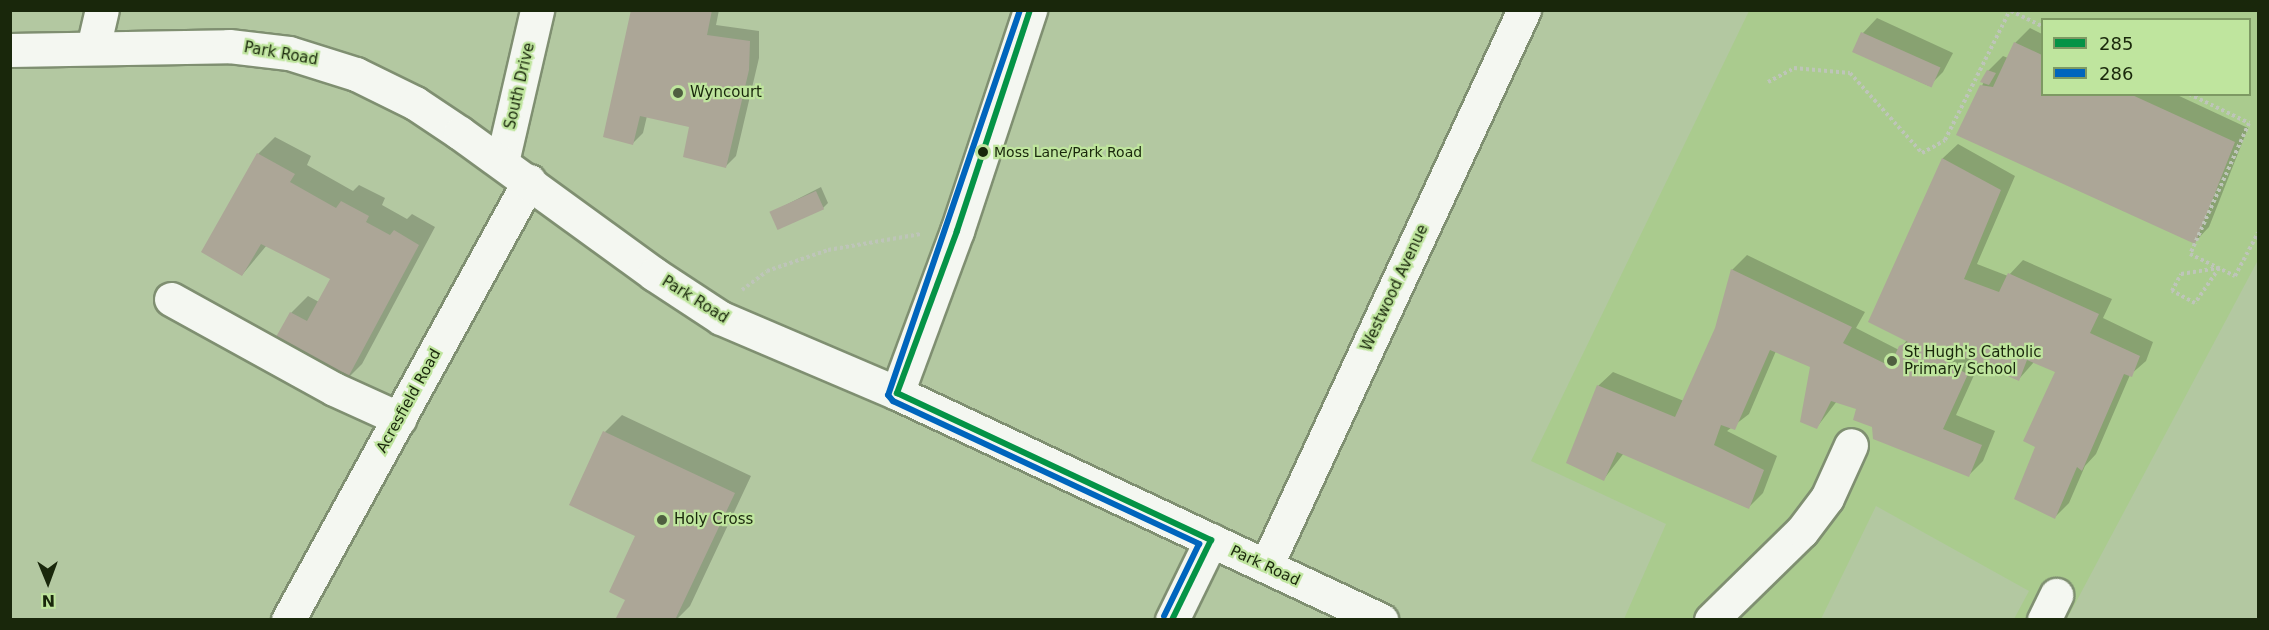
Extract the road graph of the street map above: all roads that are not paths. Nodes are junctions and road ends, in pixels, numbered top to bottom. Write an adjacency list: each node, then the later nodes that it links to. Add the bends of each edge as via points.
1 (102, 10): 5 (street)
2 (537, 10): 7 (street, South Drive)
3 (1030, 10): 10 (street, via 957,231)
4 (1524, 10): 14 (street, Westwood Avenue)
5 (93, 48): 6 (street, Park Road); 7 (street, Park Road, via 229,46 289,53 324,62 415,103)
6 (10, 50)
7 (502, 162): 8 (street, Park Road)
8 (529, 181): 10 (street, Park Road, via 654,274 721,318); 11 (street, Acresfield Road)
9 (171, 299): 11 (street, via 334,389)
10 (897, 393): 13 (street, Park Road)
11 (400, 419): 15 (street, Acresfield Road)
12 (1851, 445): 18 (street, via 1827,498 1802,531)
13 (1211, 540): 14 (street, Park Road); 16 (street)
14 (1266, 566): 17 (street, Park Road)
15 (288, 620)
16 (1172, 620)
17 (1381, 620)
18 (1711, 620)

